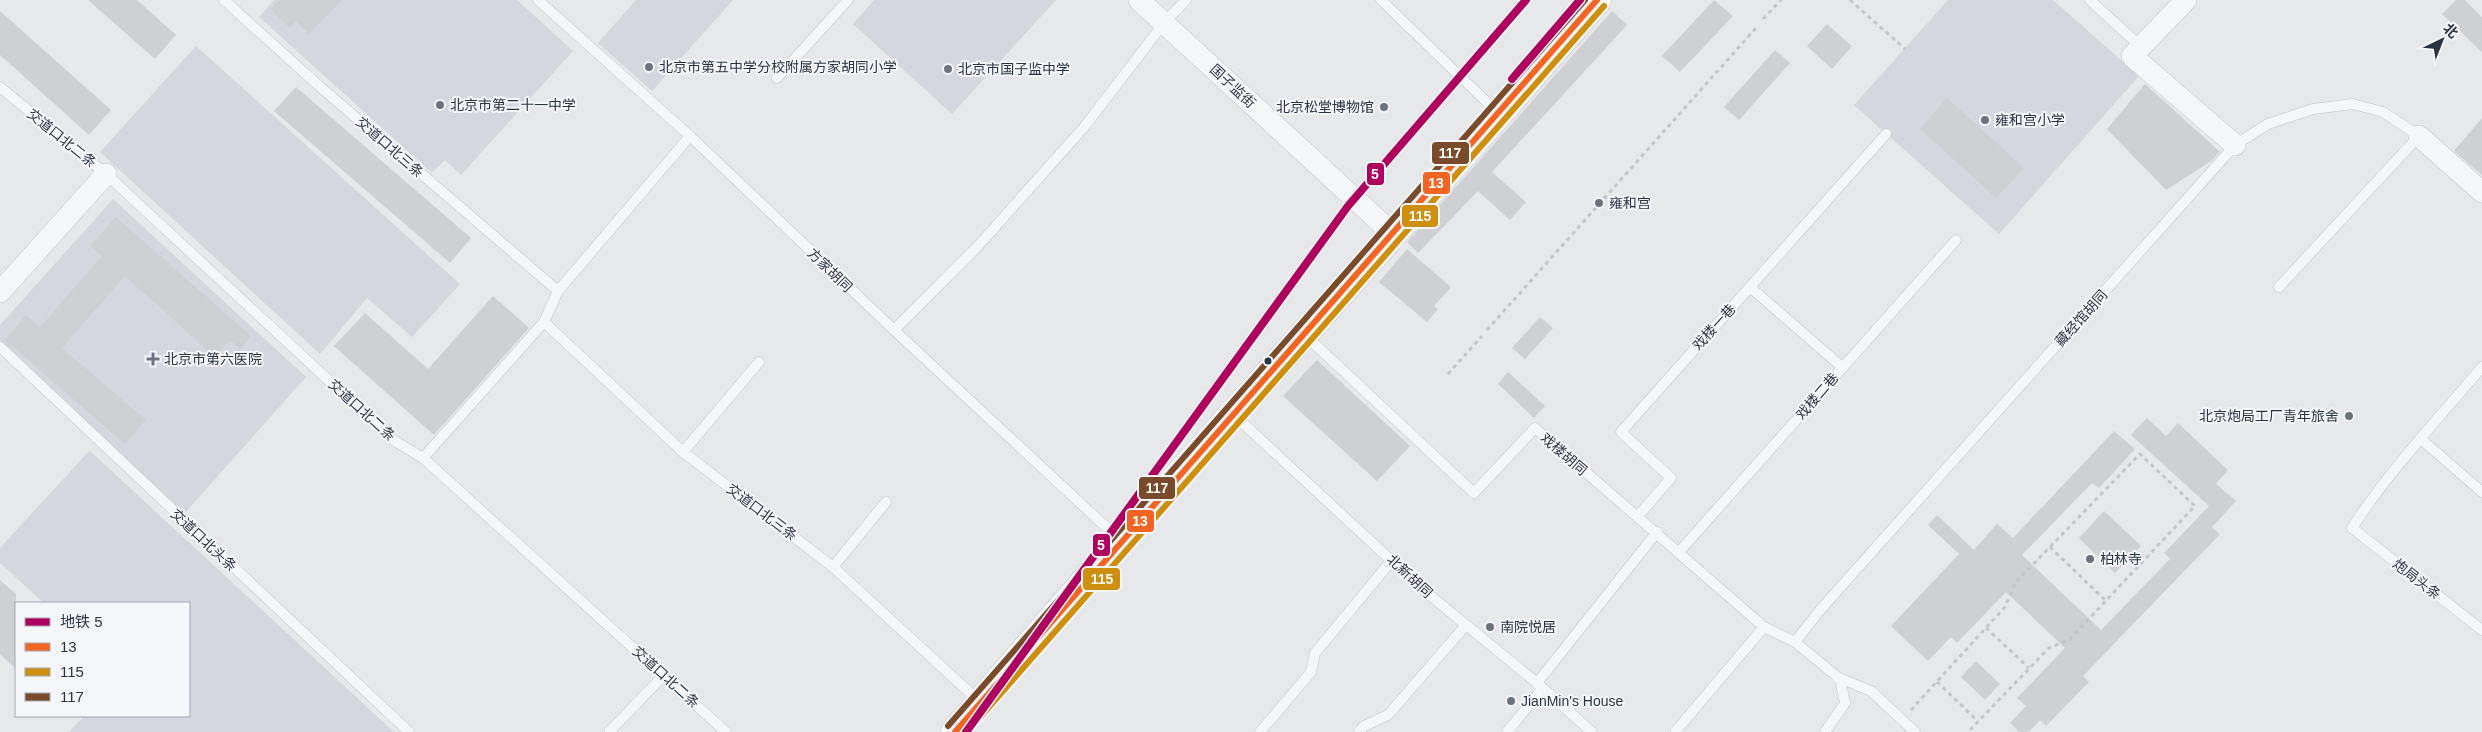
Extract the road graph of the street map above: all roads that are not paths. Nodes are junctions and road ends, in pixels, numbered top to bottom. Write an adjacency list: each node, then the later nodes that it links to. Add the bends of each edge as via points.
1 (224, 0): 25 (lane, 交道口北三条)
2 (538, 0): 16 (lane, 方家胡同)
3 (848, 0): 12 (lane)
4 (1139, 0): 10 (street, 国子监街)
5 (1186, 0): 10 (lane)
6 (1381, 0): 14 (lane)
7 (1598, 0): 14 (main road)
8 (2090, 0): 11 (lane)
9 (2186, 0): 11 (street)
10 (1164, 23): 21 (street, 国子监街); 28 (lane, via 1085,126 978,246)
11 (2141, 47): 18 (street, via 2132,56)
12 (777, 78)
13 (0, 87): 19 (lane, 交道口北二条)
14 (1500, 115): 21 (main road)
15 (1886, 134): 23 (lane, 戏楼一巷)
16 (690, 136): 25 (lane); 28 (lane, 方家胡同)
17 (2419, 136): 18 (lane, 藏经馆胡同, via 2383,112 2353,104 2313,109 2268,124); 20 (street); 24 (lane)
18 (2235, 145): 49 (lane, 藏经馆胡同)
19 (106, 174): 26 (street); 37 (lane, 交道口北二条, via 393,440)
20 (2482, 192)
21 (1393, 234): 29 (main road)
22 (1956, 240): 32 (lane, 戏楼二巷)
23 (1750, 287): 32 (lane); 40 (lane, 戏楼一巷, via 1621,432 1671,478)
24 (2279, 287)
25 (558, 291): 27 (lane)
26 (0, 292)
27 (544, 322): 36 (lane, 交道口北三条); 37 (lane)
28 (894, 330): 42 (lane, 方家胡同)
29 (1305, 334): 34 (main road); 40 (lane, 戏楼胡同, via 1474,492 1534,428)
30 (0, 347): 54 (lane, 交道口北头条)
31 (759, 362): 36 (lane)
32 (1842, 367): 43 (lane, 戏楼二巷)
33 (2482, 367): 35 (lane)
34 (1232, 414): 42 (main road); 44 (lane, 北新胡同)
35 (2421, 439): 38 (lane); 48 (lane, 炮局头条, via 2352,528)
36 (683, 452): 45 (lane, 交道口北三条)
37 (423, 458): 50 (lane, 交道口北二条)
38 (2482, 492)
39 (886, 502): 45 (lane)
40 (1638, 516): 41 (lane, 戏楼胡同)
41 (1657, 532): 43 (lane, 戏楼胡同); 52 (lane)
42 (1121, 541): 53 (main road)
43 (1679, 552): 47 (lane, 戏楼胡同)
44 (1392, 560): 46 (lane, 北新胡同); 58 (lane, via 1315,653 1311,672)
45 (833, 567): 53 (lane, 交道口北三条)
46 (1466, 625): 52 (lane, 北新胡同); 59 (lane, via 1388,715 1364,726)
47 (1764, 627): 49 (lane, 戏楼胡同); 62 (lane)
48 (2482, 630)
49 (1795, 642): 51 (lane, 戏楼胡同)
50 (664, 675): 55 (lane); 56 (lane, 交道口北二条)
51 (1837, 677): 63 (lane, via 1846,703); 64 (lane, via 1871,691)
52 (1540, 686): 60 (lane); 61 (lane, 北新胡同)
53 (980, 703): 57 (main road)
54 (409, 732)
55 (609, 732)
56 (726, 732)
57 (956, 732)
58 (1260, 732)
59 (1359, 732)
60 (1507, 732)
61 (1592, 732)
62 (1676, 732)
63 (1825, 732)
64 (1915, 732)

